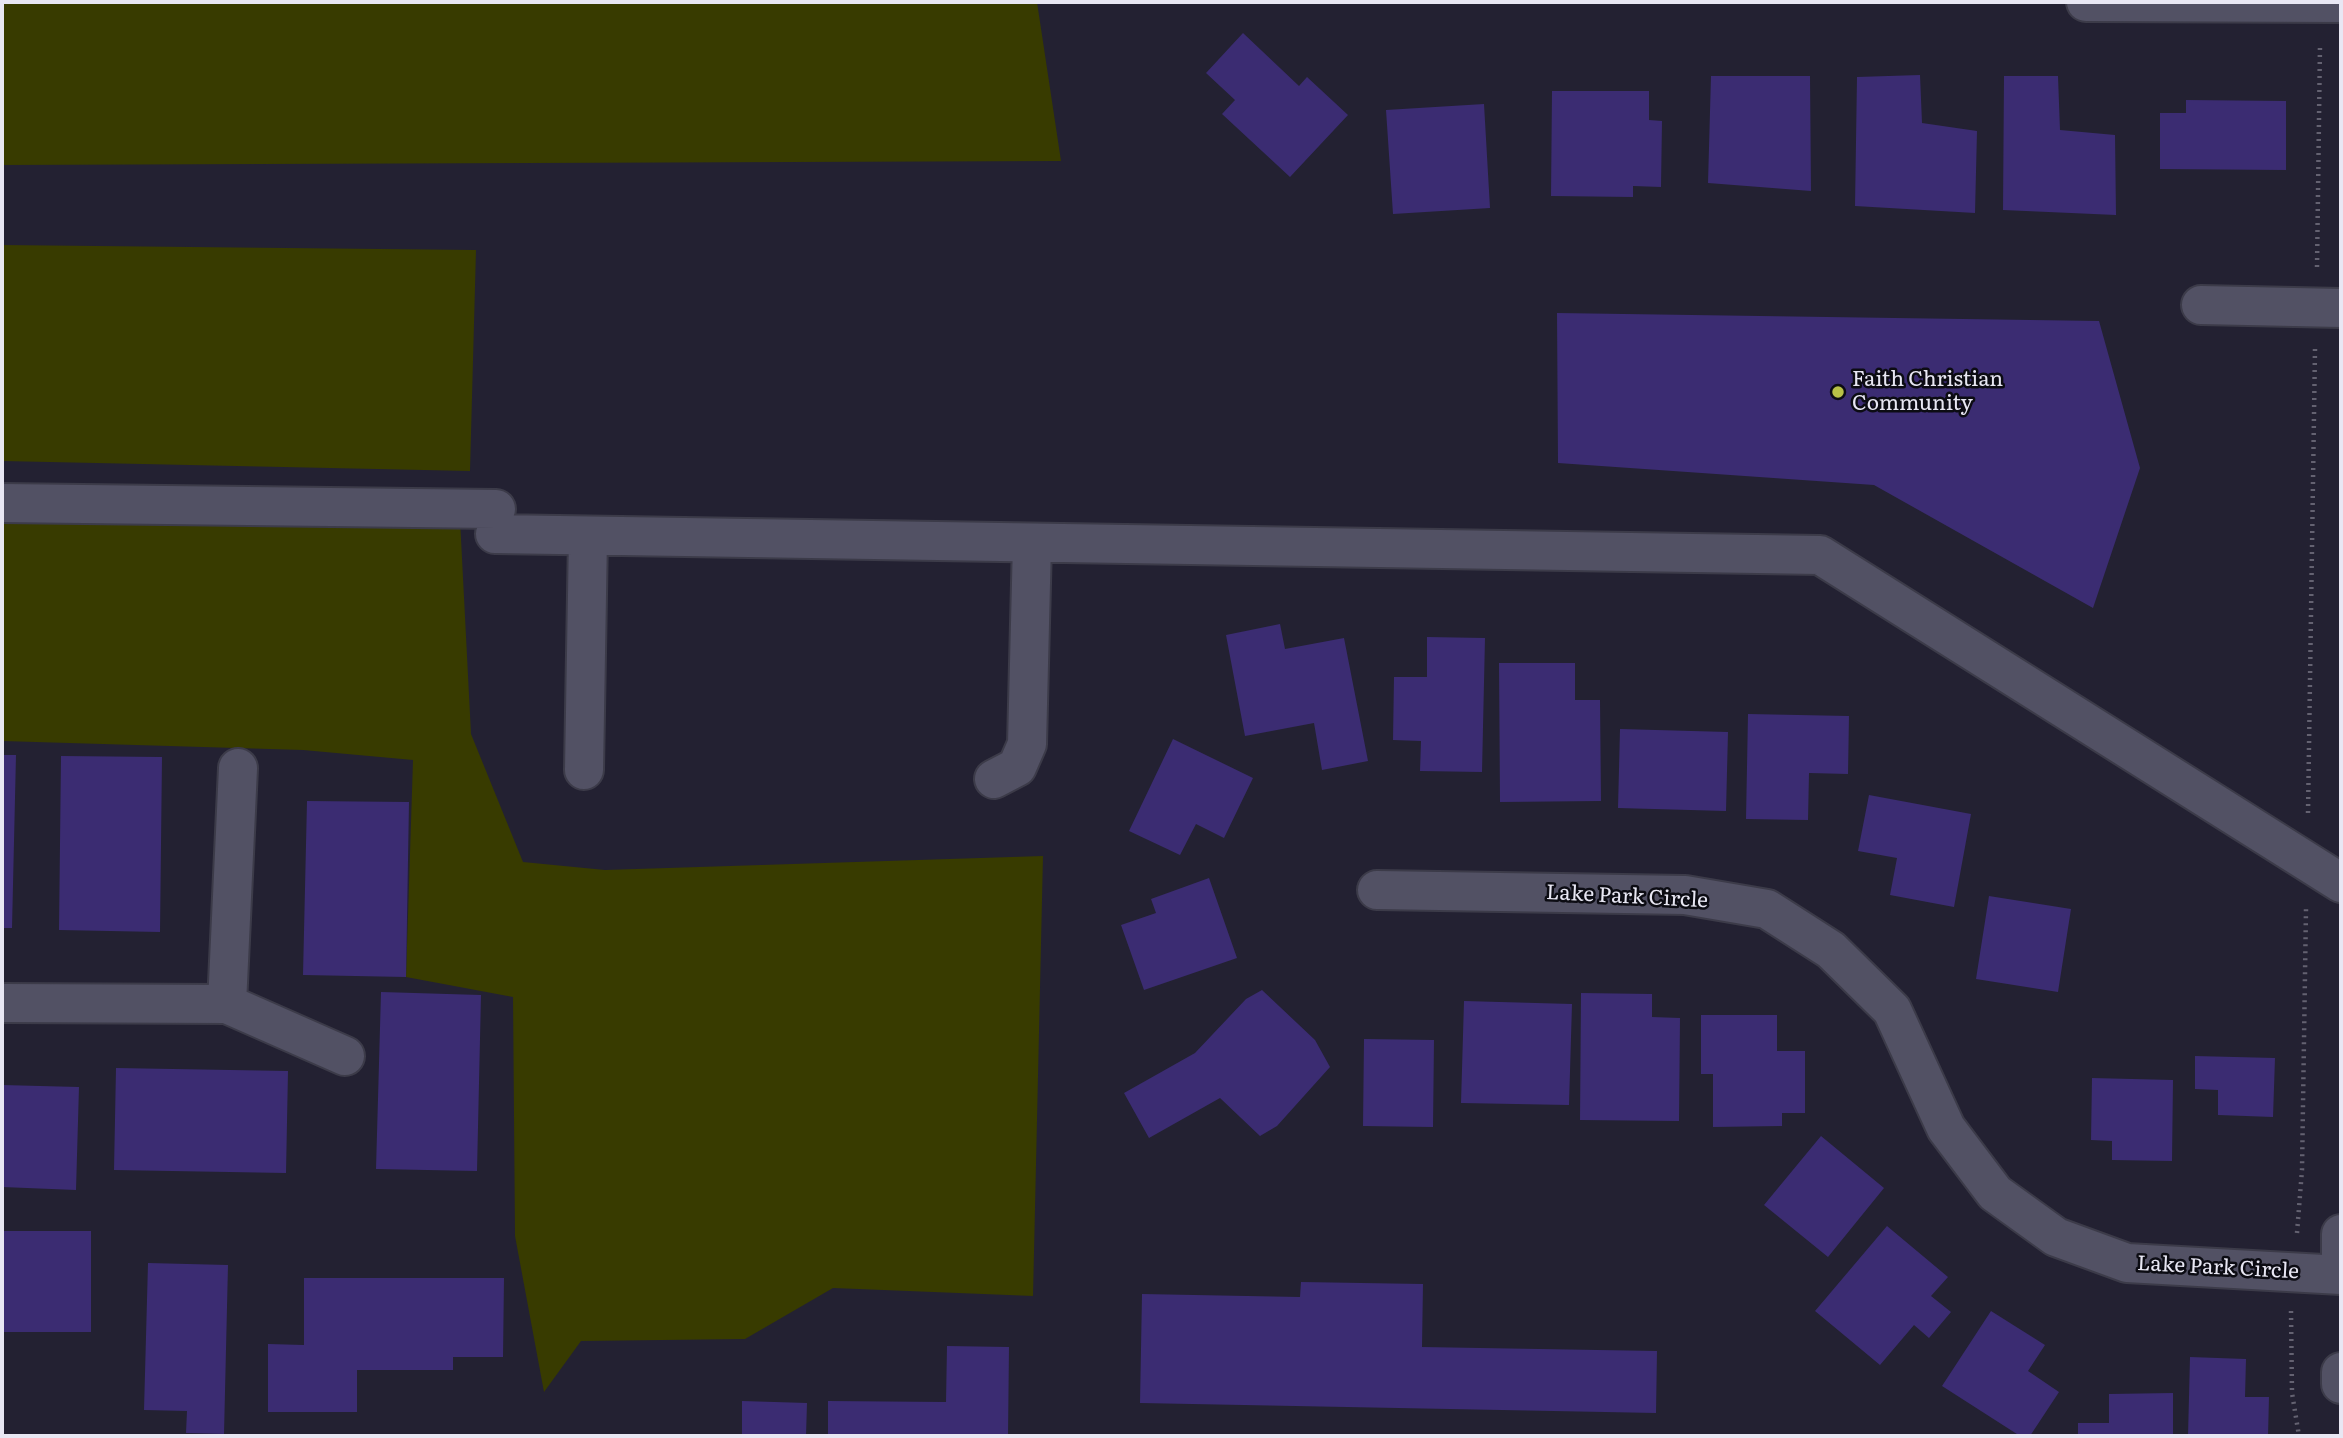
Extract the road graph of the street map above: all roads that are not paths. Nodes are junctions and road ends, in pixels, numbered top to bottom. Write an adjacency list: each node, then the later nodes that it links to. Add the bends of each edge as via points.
1 (2086, 2): 2 (street)
2 (2331, 3)
3 (2201, 305): 4 (street)
4 (2329, 308)
5 (2, 503): 6 (street, via 496,521)
6 (588, 536): 7 (street); 9 (street)
7 (1032, 543): 10 (street, via 1027,744 1017,767); 11 (street, via 1820,555)
8 (238, 768): 14 (street)
9 (584, 770)
10 (994, 779)
11 (2341, 883)
12 (1377, 890): 19 (street, Lake Park Circle, via 1685,895 1767,909 1831,950 1892,1010 1946,1128 1995,1194 2056,1237 2127,1263)
13 (2, 1003): 14 (street)
14 (227, 1004): 15 (street)
15 (345, 1056)
16 (2341, 1234): 17 (street)
17 (2341, 1242): 18 (street)
18 (2341, 1255)
19 (2341, 1275)
20 (2341, 1372): 21 (street)
21 (2341, 1384)

